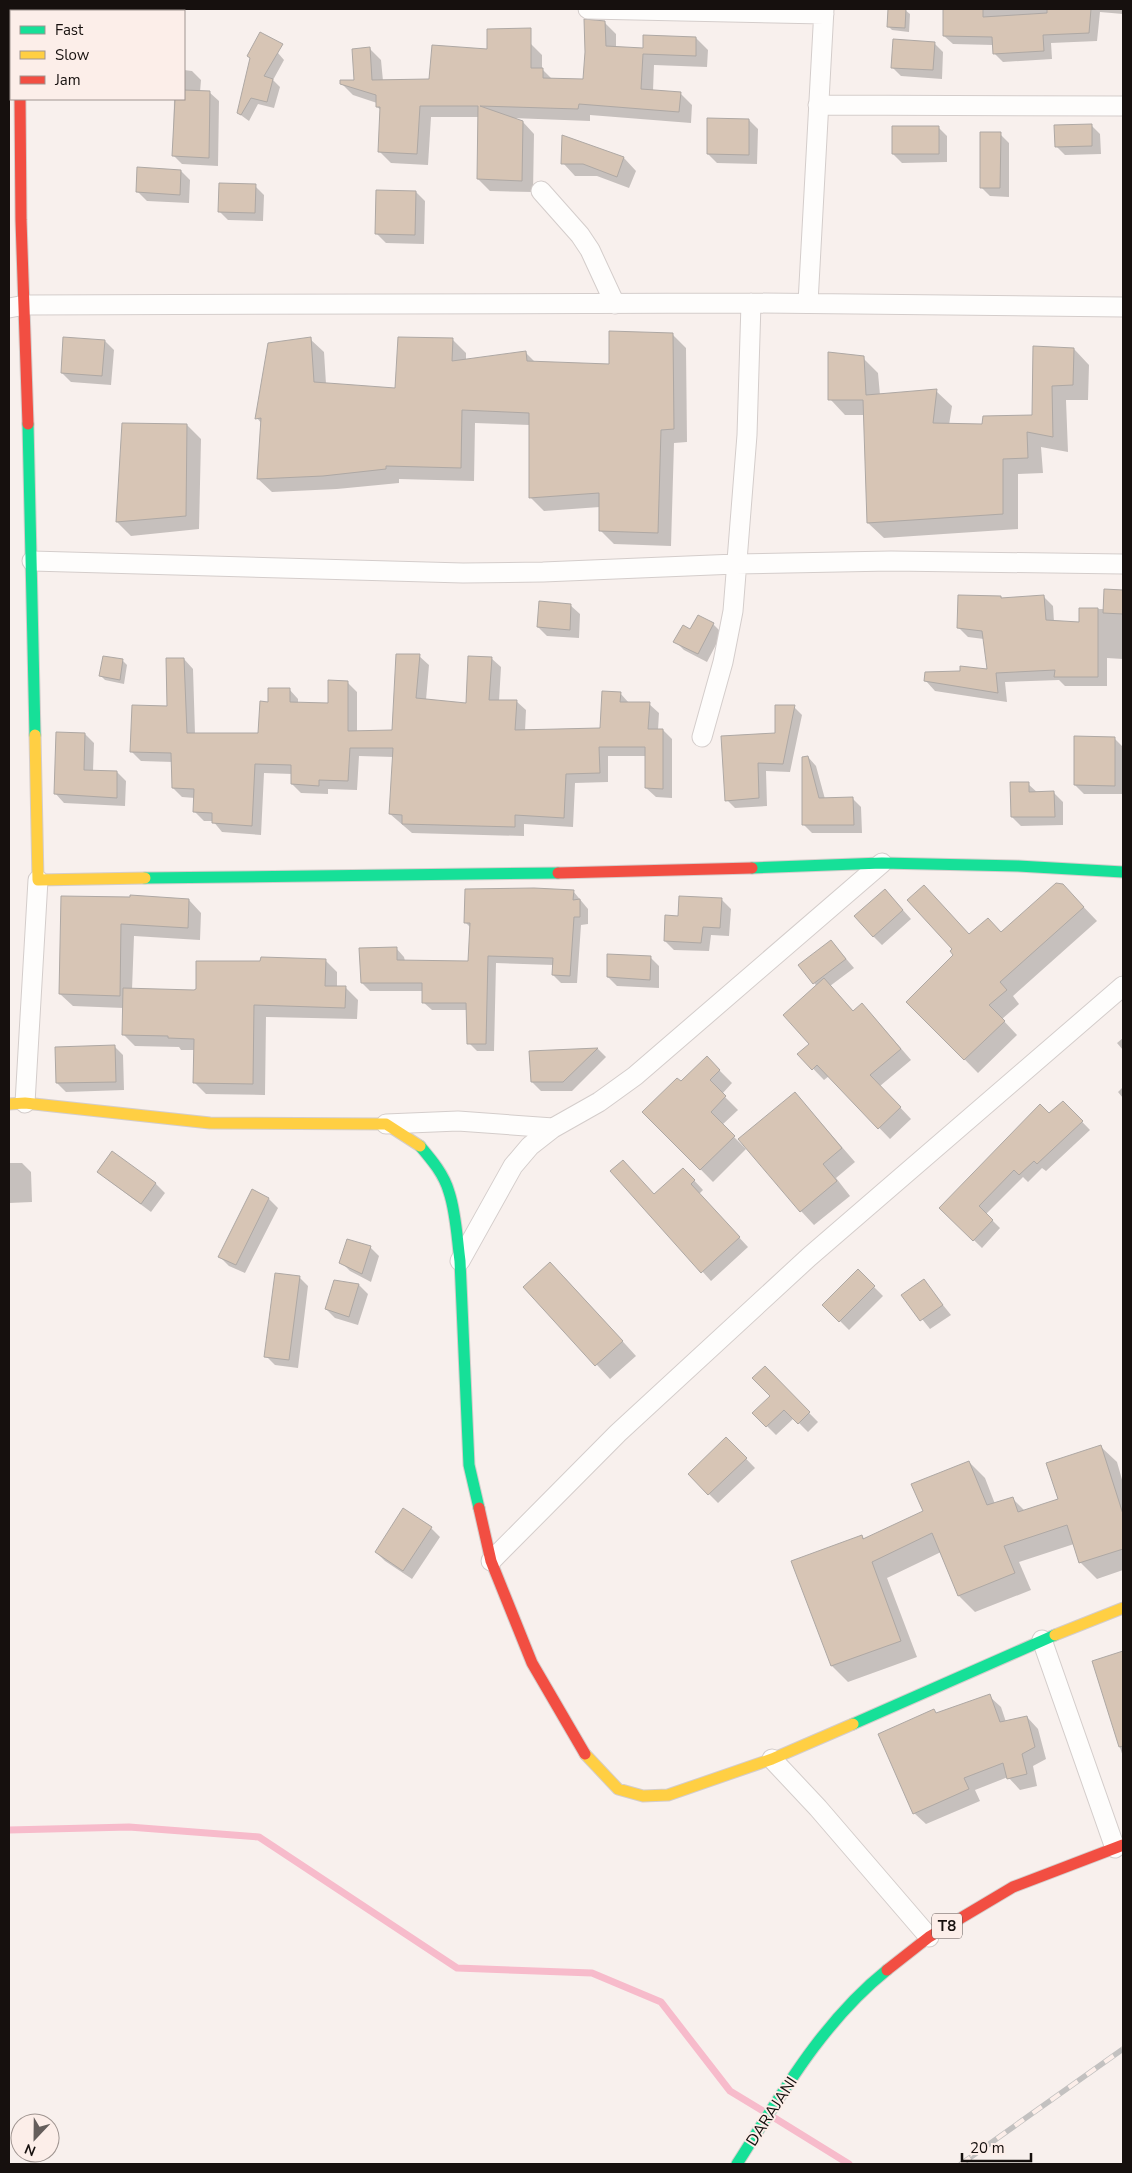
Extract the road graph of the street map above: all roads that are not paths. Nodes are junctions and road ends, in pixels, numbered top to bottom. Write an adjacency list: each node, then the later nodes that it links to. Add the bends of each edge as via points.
1 (588, 9): 2 (street)
2 (824, 12): 4 (street)
3 (20, 100): 10 (main road)
4 (818, 105): 5 (street); 8 (street)
5 (1123, 106)
6 (541, 191): 9 (street, via 590,250)
7 (751, 303): 8 (street); 9 (street); 13 (street, via 747,435)
8 (808, 303): 11 (street)
9 (615, 304): 10 (street)
10 (17, 307): 12 (main road)
11 (1123, 307)
12 (32, 561): 13 (street, via 463,573); 18 (main road)
13 (736, 564): 14 (street, via 891,561); 15 (street, via 733,611 723,662)
14 (1123, 564)
15 (702, 737)
16 (882, 863): 17 (main road); 18 (main road, via 668,871); 22 (street, via 635,1076 599,1102)
17 (1123, 872)
18 (38, 880): 20 (street)
19 (1123, 986): 24 (street, via 809,1258 618,1433)
20 (17, 1103): 21 (main road, via 210,1123)
21 (386, 1124): 22 (street, via 458,1121); 23 (main road, via 418,1144 436,1165 449,1191)
22 (553, 1128): 23 (street, via 530,1146 513,1166)
23 (460, 1261): 24 (main road, via 469,1466)
24 (491, 1561): 27 (main road, via 532,1663 587,1757 618,1788 643,1796 668,1795)
25 (1123, 1608): 26 (main road)
26 (1042, 1640): 27 (main road); 28 (street)
27 (772, 1758): 29 (street)
28 (1119, 1847): 29 (main road, T8, via 1012,1887)
29 (928, 1937): 30 (main road, DARAJANI / T8, via 871,1983 838,2017 805,2058)
30 (737, 2164)

